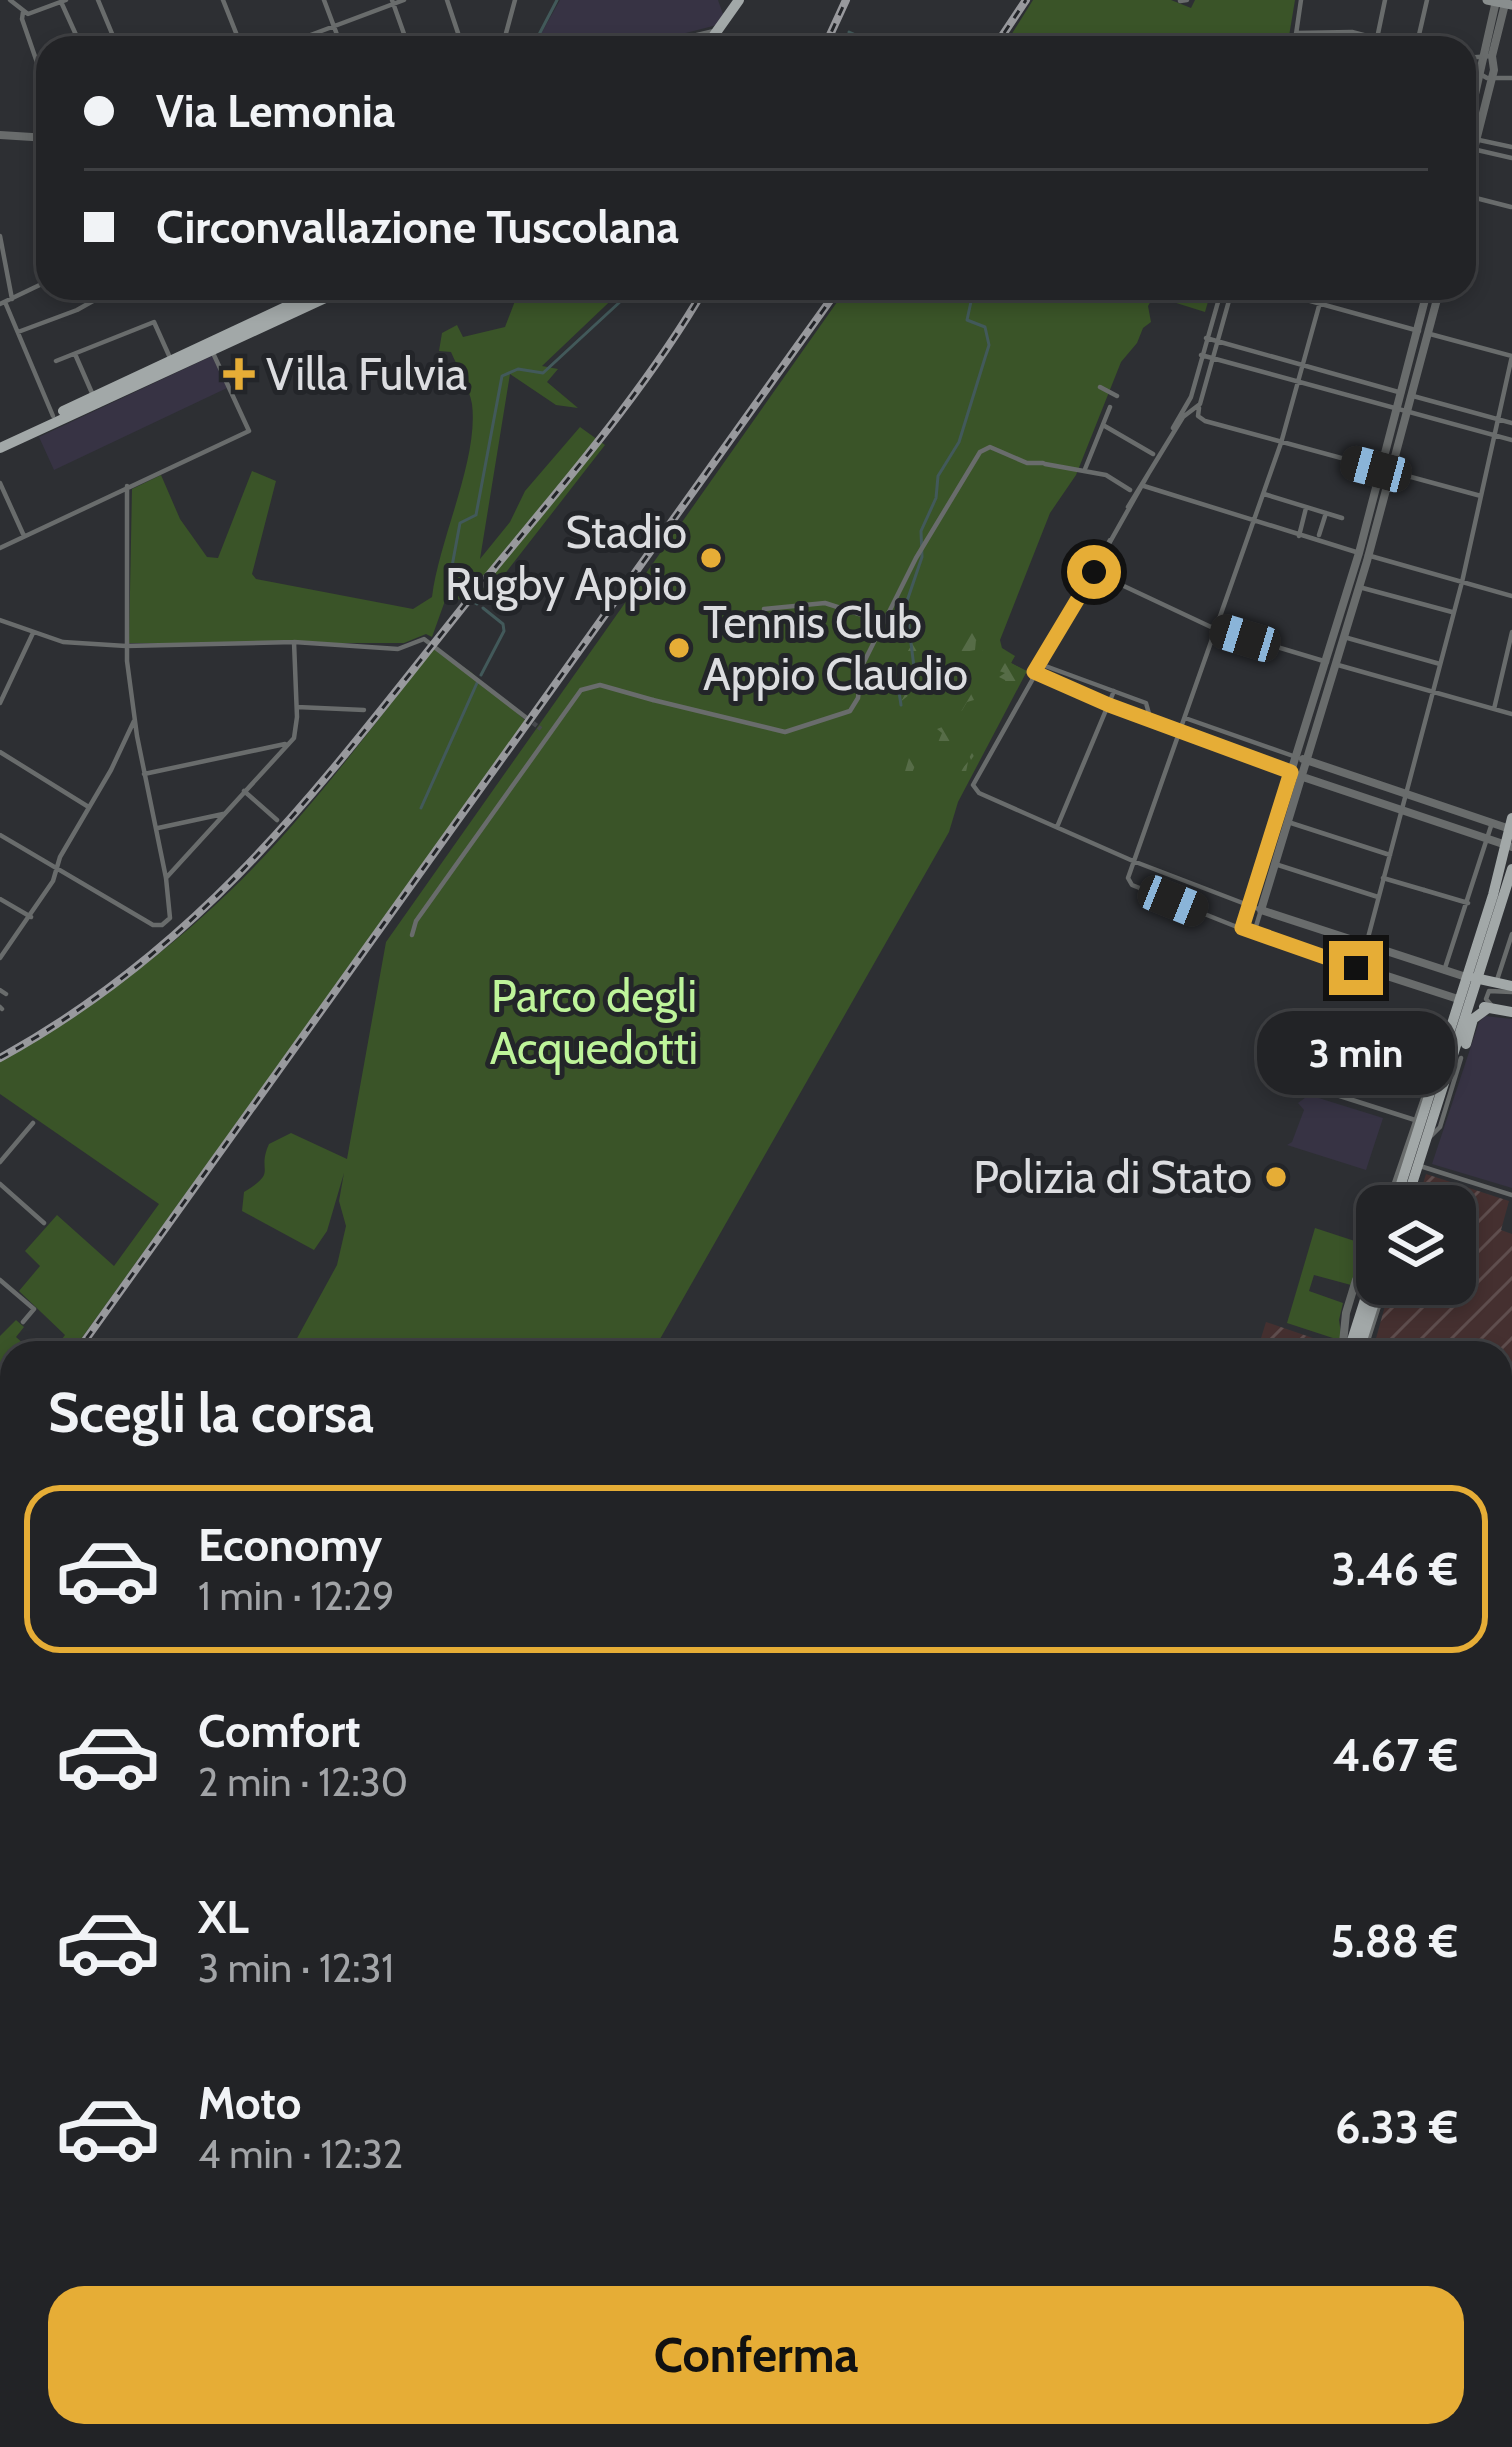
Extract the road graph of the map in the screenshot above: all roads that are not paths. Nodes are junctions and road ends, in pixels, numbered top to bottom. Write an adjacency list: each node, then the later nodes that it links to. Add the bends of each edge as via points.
1 (10, 0): 17 (street)
2 (44, 0): 16 (street)
3 (98, 0): 21 (street)
4 (223, 0): 22 (street)
5 (324, 0): 18 (street)
6 (404, 0): 15 (street)
7 (447, 0): 26 (street)
8 (515, 0): 27 (street)
9 (743, 0): 28 (main road)
10 (1301, 0): 19 (street)
11 (1384, 0): 31 (street)
12 (1426, 0): 32 (street)
13 (64, 1): 16 (street); 20 (street)
14 (1497, 1): 33 (street)
15 (392, 2): 18 (street); 25 (street)
16 (41, 10): 17 (street)
17 (23, 12): 35 (street)
18 (334, 26): 23 (street); 24 (street)
19 (1296, 33): 29 (street); 30 (street)
20 (77, 36)
21 (113, 36)
22 (237, 36)
23 (308, 36)
24 (338, 36)
25 (405, 36)
26 (459, 36)
27 (505, 36)
28 (721, 36)
29 (1296, 36)
30 (1373, 36)
31 (1378, 36)
32 (1417, 36)
33 (1488, 57): 34 (street); 36 (street); 37 (street)
34 (1476, 58)
35 (36, 59)
36 (1480, 74): 37 (street); 39 (street)
37 (1490, 78): 38 (street); 40 (street)
38 (1512, 78)
39 (1476, 97)
40 (1476, 119)
41 (0, 135): 42 (street)
42 (36, 137)
43 (1476, 143): 45 (street)
44 (1476, 145): 46 (street)
45 (1512, 147)
46 (1512, 158)
47 (1476, 196): 48 (street)
48 (1511, 207)
49 (0, 239): 60 (street)
50 (36, 287): 60 (street)
51 (95, 300): 63 (street)
52 (303, 300): 67 (main road)
53 (320, 300): 67 (main road)
54 (1218, 300): 65 (street)
55 (1229, 300): 66 (street)
56 (1308, 300): 61 (street)
57 (1320, 300): 61 (street)
58 (1425, 300): 62 (street)
59 (1437, 300): 64 (street)
60 (6, 302): 63 (street)
61 (1319, 303): 62 (street); 74 (street)
62 (1417, 331): 64 (street); 77 (street)
63 (18, 332): 84 (street)
64 (1429, 333): 70 (street); 77 (street)
65 (1206, 338): 66 (street); 69 (street)
66 (1219, 342): 71 (street); 74 (street)
67 (211, 349): 72 (main road); 92 (main road); 98 (street, via 249,430)
68 (75, 354): 72 (street, via 154,322); 73 (street); 79 (street)
69 (1202, 355): 71 (street); 80 (street)
70 (1512, 356): 85 (street)
71 (1215, 358): 75 (street); 82 (street)
72 (172, 360): 79 (main road)
73 (56, 362)
74 (1302, 366): 75 (street); 77 (street)
75 (1298, 381): 83 (street); 91 (street)
76 (1100, 387): 78 (street)
77 (1406, 394): 83 (street); 85 (street)
78 (1118, 396)
79 (93, 397): 84 (main road)
80 (1189, 402): 82 (street); 89 (street)
81 (1110, 407): 87 (street)
82 (1199, 408): 89 (street); 91 (street, via 1201,420)
83 (1402, 411): 88 (street); 94 (street); 96 (street)
84 (52, 416): 92 (main road)
85 (1498, 419): 86 (street); 88 (street)
86 (1512, 422)
87 (1103, 425): 93 (street); 95 (street)
88 (1494, 436): 90 (street); 101 (street)
89 (1169, 438): 99 (street)
90 (1512, 440)
91 (1281, 443): 94 (street); 100 (street)
92 (0, 444)
93 (1153, 454)
94 (1381, 470): 96 (street); 110 (street)
95 (1084, 471): 99 (street); 118 (street, via 982,450)
96 (1392, 473): 101 (street); 110 (street)
97 (0, 484): 107 (street)
98 (128, 486): 107 (street); 124 (street)
99 (1138, 489): 105 (street); 111 (street)
100 (1264, 494): 102 (street); 105 (street)
101 (1481, 496): 112 (street)
102 (1306, 508): 103 (street); 108 (street)
103 (1326, 513): 104 (street); 106 (street)
104 (1342, 518)
105 (1254, 523): 108 (street); 119 (street)
106 (1319, 535)
107 (24, 536): 109 (street)
108 (1299, 536): 110 (street)
109 (0, 548)
110 (1364, 554): 112 (street); 113 (street); 125 (street)
111 (1094, 572): 119 (street); 127 (street)
112 (1462, 582): 114 (street); 116 (street)
113 (1360, 587): 116 (street); 122 (street)
114 (1512, 596)
115 (764, 609): 118 (street, via 825,603)
116 (1454, 613): 126 (street)
117 (0, 620): 121 (street)
118 (884, 622): 144 (street, via 846,714 779,732 600,685 581,690)
119 (1215, 628): 125 (street); 138 (street)
120 (1512, 632): 135 (street)
121 (33, 633): 124 (street); 132 (street)
122 (1344, 637): 125 (street); 126 (street)
123 (294, 642): 124 (street); 134 (street); 139 (street, via 398,649 424,639)
124 (126, 646): 140 (street)
125 (1330, 663): 131 (street); 147 (street)
126 (1440, 664): 131 (street)
127 (1045, 665): 128 (street); 129 (street); 130 (street)
128 (1034, 672): 129 (street); 160 (street, via 973,785)
129 (1047, 679): 133 (street)
130 (1114, 691): 133 (street); 141 (street, via 1147,704)
131 (1433, 692): 135 (street); 152 (street)
132 (0, 703)
133 (1109, 705): 141 (street); 160 (street)
134 (297, 707): 136 (street); 145 (street)
135 (1494, 709): 137 (street)
136 (364, 710)
137 (1512, 714)
138 (1185, 718): 143 (street); 147 (street)
139 (528, 719)
140 (134, 721): 149 (street); 153 (street)
141 (1151, 721): 143 (street)
142 (541, 729): 144 (street)
143 (1180, 732): 148 (street); 168 (street)
144 (548, 734): 184 (street)
145 (291, 743): 149 (street); 151 (street)
146 (0, 752): 153 (street)
147 (1301, 759): 148 (street); 150 (street); 152 (street)
148 (1291, 772): 150 (street); 162 (street)
149 (144, 774): 161 (street)
150 (1301, 776): 154 (street); 157 (street)
151 (244, 791): 155 (street); 156 (street)
152 (1406, 794): 154 (street); 158 (street)
153 (88, 807): 170 (street)
154 (1401, 809): 165 (street); 167 (street)
155 (223, 814): 161 (street); 172 (street)
156 (277, 820)
157 (1288, 822): 164 (street); 167 (street)
158 (1492, 823): 159 (street); 165 (street)
159 (1511, 825): 166 (main road)
160 (1057, 827): 168 (street)
161 (157, 829): 172 (street)
162 (1272, 833): 164 (street); 177 (street)
163 (0, 835): 170 (street)
164 (1283, 837): 169 (street)
165 (1488, 838): 166 (street); 176 (street)
166 (1509, 846): 190 (main road)
167 (1390, 855): 173 (street)
168 (1133, 860): 177 (street); 181 (street, via 1130,884)
169 (1275, 864): 174 (street); 179 (street)
170 (56, 868): 172 (street, via 153,925 172,911); 180 (street)
171 (1512, 869): 178 (main road)
172 (166, 878)
173 (1383, 878): 174 (street); 176 (street)
174 (1378, 897): 185 (street)
175 (0, 899): 180 (street)
176 (1468, 903): 189 (street)
177 (1250, 906): 179 (street); 181 (street)
178 (1506, 907): 190 (main road)
179 (1261, 910): 182 (street); 185 (street)
180 (31, 917): 186 (street)
181 (1242, 928): 182 (street)
182 (1254, 933): 188 (street)
183 (1512, 934): 191 (street)
184 (412, 935)
185 (1365, 946): 187 (street); 188 (street)
186 (0, 958)
187 (1429, 966): 189 (street); 192 (street)
188 (1359, 969): 192 (street)
189 (1444, 971): 190 (street); 194 (street, via 1434,980)
190 (1472, 978): 191 (main road); 195 (main road)
191 (1496, 983): 193 (main road)
192 (1421, 988): 194 (street)
193 (1512, 989): 196 (street, via 1487,993)
194 (1444, 995): 195 (street)
195 (1464, 1001): 196 (main road); 199 (main road); 201 (main road)
196 (1493, 1009): 197 (main road); 198 (main road, via 1473,1019)
197 (1512, 1012)
198 (1461, 1058): 199 (main road); 204 (street, via 1440,1127)
199 (1450, 1072): 204 (main road)
200 (1297, 1090): 202 (street)
201 (1429, 1091): 202 (street); 209 (main road)
202 (1415, 1120): 208 (street)
203 (33, 1123): 205 (street)
204 (1429, 1138): 206 (main road)
205 (0, 1162)
206 (1420, 1166): 210 (main road); 211 (street)
207 (0, 1184): 212 (street)
208 (1397, 1185)
209 (1398, 1185)
210 (1413, 1185)
211 (1512, 1195)
212 (44, 1223)
213 (0, 1280): 217 (street, via 34,1310)
214 (1356, 1280): 218 (street)
215 (1362, 1305): 219 (main road)
216 (1376, 1305): 220 (main road)
217 (23, 1322)
218 (1345, 1341)
219 (1349, 1341)
220 (1365, 1341)

